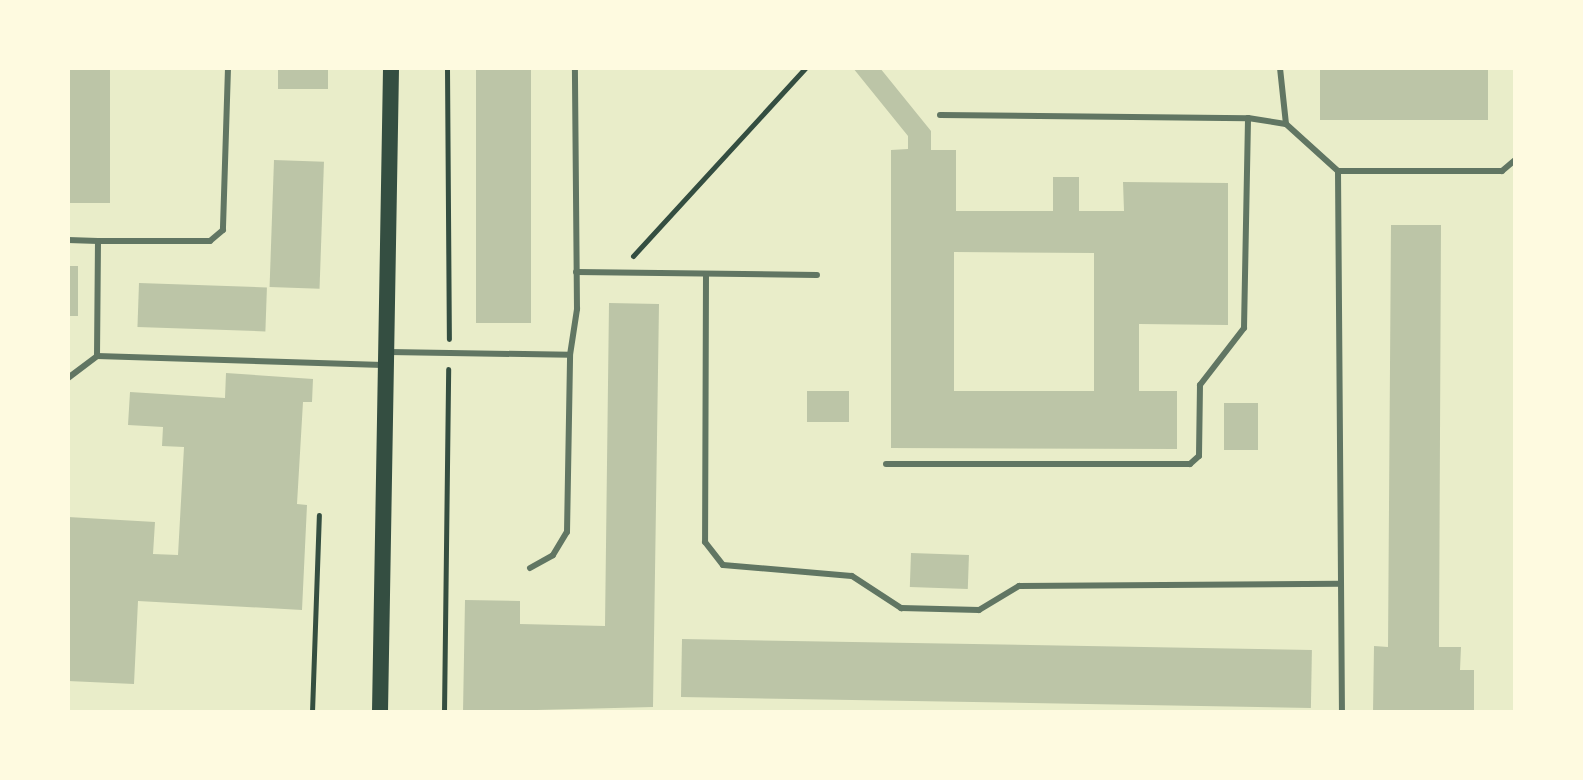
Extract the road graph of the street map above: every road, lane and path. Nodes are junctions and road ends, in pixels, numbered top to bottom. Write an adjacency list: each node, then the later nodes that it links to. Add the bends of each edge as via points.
1 (228, 68): 13 (lane, via 223,230 210,241)
2 (391, 68): 21 (main road)
3 (447, 68): 18 (path)
4 (575, 68): 14 (lane)
5 (805, 68): 15 (path)
6 (1280, 68): 9 (lane)
7 (940, 115): 8 (lane)
8 (1248, 118): 9 (lane); 23 (lane, via 1244,328 1200,385 1199,456 1190,464)
9 (1286, 124): 11 (lane)
10 (1515, 160): 11 (lane, via 1502,171)
11 (1338, 171): 26 (lane)
12 (68, 240): 13 (lane)
13 (98, 241): 20 (lane)
14 (576, 272): 15 (lane); 19 (lane)
15 (617, 273): 16 (lane)
16 (706, 274): 17 (lane); 26 (lane, via 705,542 723,565 852,576 901,608 979,610 1019,586)
17 (817, 275)
18 (449, 353): 19 (lane); 21 (lane); 29 (path)
19 (570, 355): 25 (lane, via 567,532 553,555)
20 (97, 356): 21 (lane); 22 (lane)
21 (386, 358): 28 (main road)
22 (68, 378)
23 (886, 464)
24 (319, 515): 27 (path)
25 (530, 568)
26 (1340, 584): 30 (lane)
27 (312, 712)
28 (380, 712)
29 (444, 712)
30 (1342, 712)

